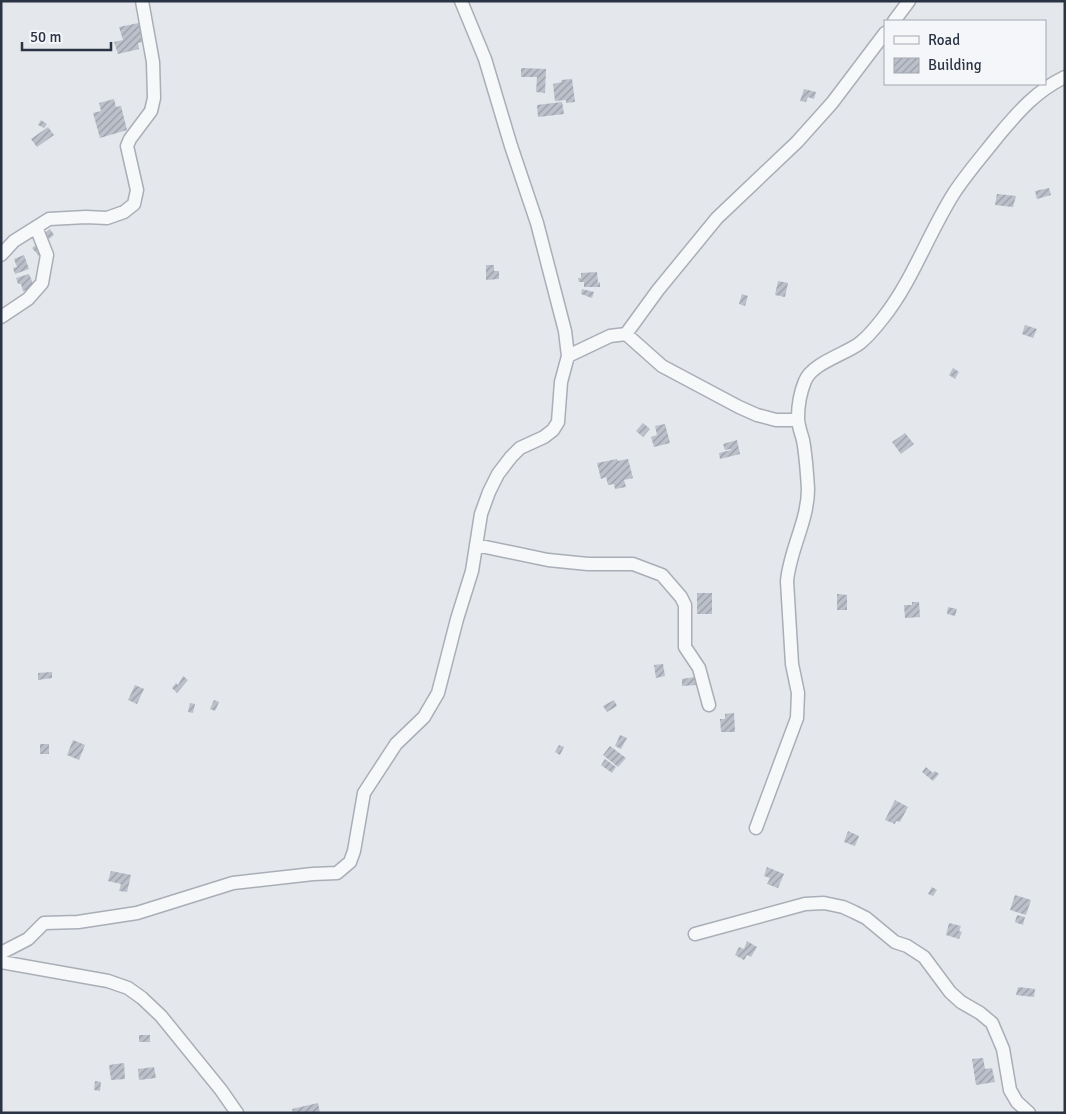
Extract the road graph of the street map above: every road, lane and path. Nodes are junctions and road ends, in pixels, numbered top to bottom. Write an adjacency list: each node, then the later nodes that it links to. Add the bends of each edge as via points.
1 (142, 1): 7 (street, via 153,62 154,98 151,111 127,146 137,190 134,204 107,218 50,219)
2 (461, 1): 11 (street, via 485,59 537,223 565,332)
3 (909, 1): 4 (street)
4 (895, 20)
5 (884, 34): 10 (street, via 809,129 717,218)
6 (1065, 77): 12 (street, via 1042,90 1016,114 969,172 912,274 874,331 806,378 800,395)
7 (36, 227): 8 (street, via 14,241); 9 (street, via 47,255 42,283 28,299)
8 (1, 255)
9 (1, 317)
10 (626, 334): 11 (street, via 610,336); 12 (street, via 662,366 739,407 776,420)
11 (568, 356): 13 (street, via 561,382 558,422 554,430 544,437 520,448 498,474 481,514)
12 (798, 420): 15 (street, via 808,490 787,581 798,718)
13 (476, 545): 14 (street, via 548,560 633,564 662,574 685,605 685,647 699,668); 17 (street, via 472,571 438,693 424,717 396,744 364,793 350,862 337,873 234,883 137,913 78,922 44,923 28,939)
14 (709, 705)
15 (756, 828)
16 (696, 934): 20 (street, via 805,904 843,907 866,918 896,942 924,957 950,992 992,1023 1004,1049 1010,1090 1016,1102)
17 (1, 953)
18 (1, 962): 19 (street, via 108,981 128,988 161,1016)
19 (237, 1113)
20 (1029, 1113)

